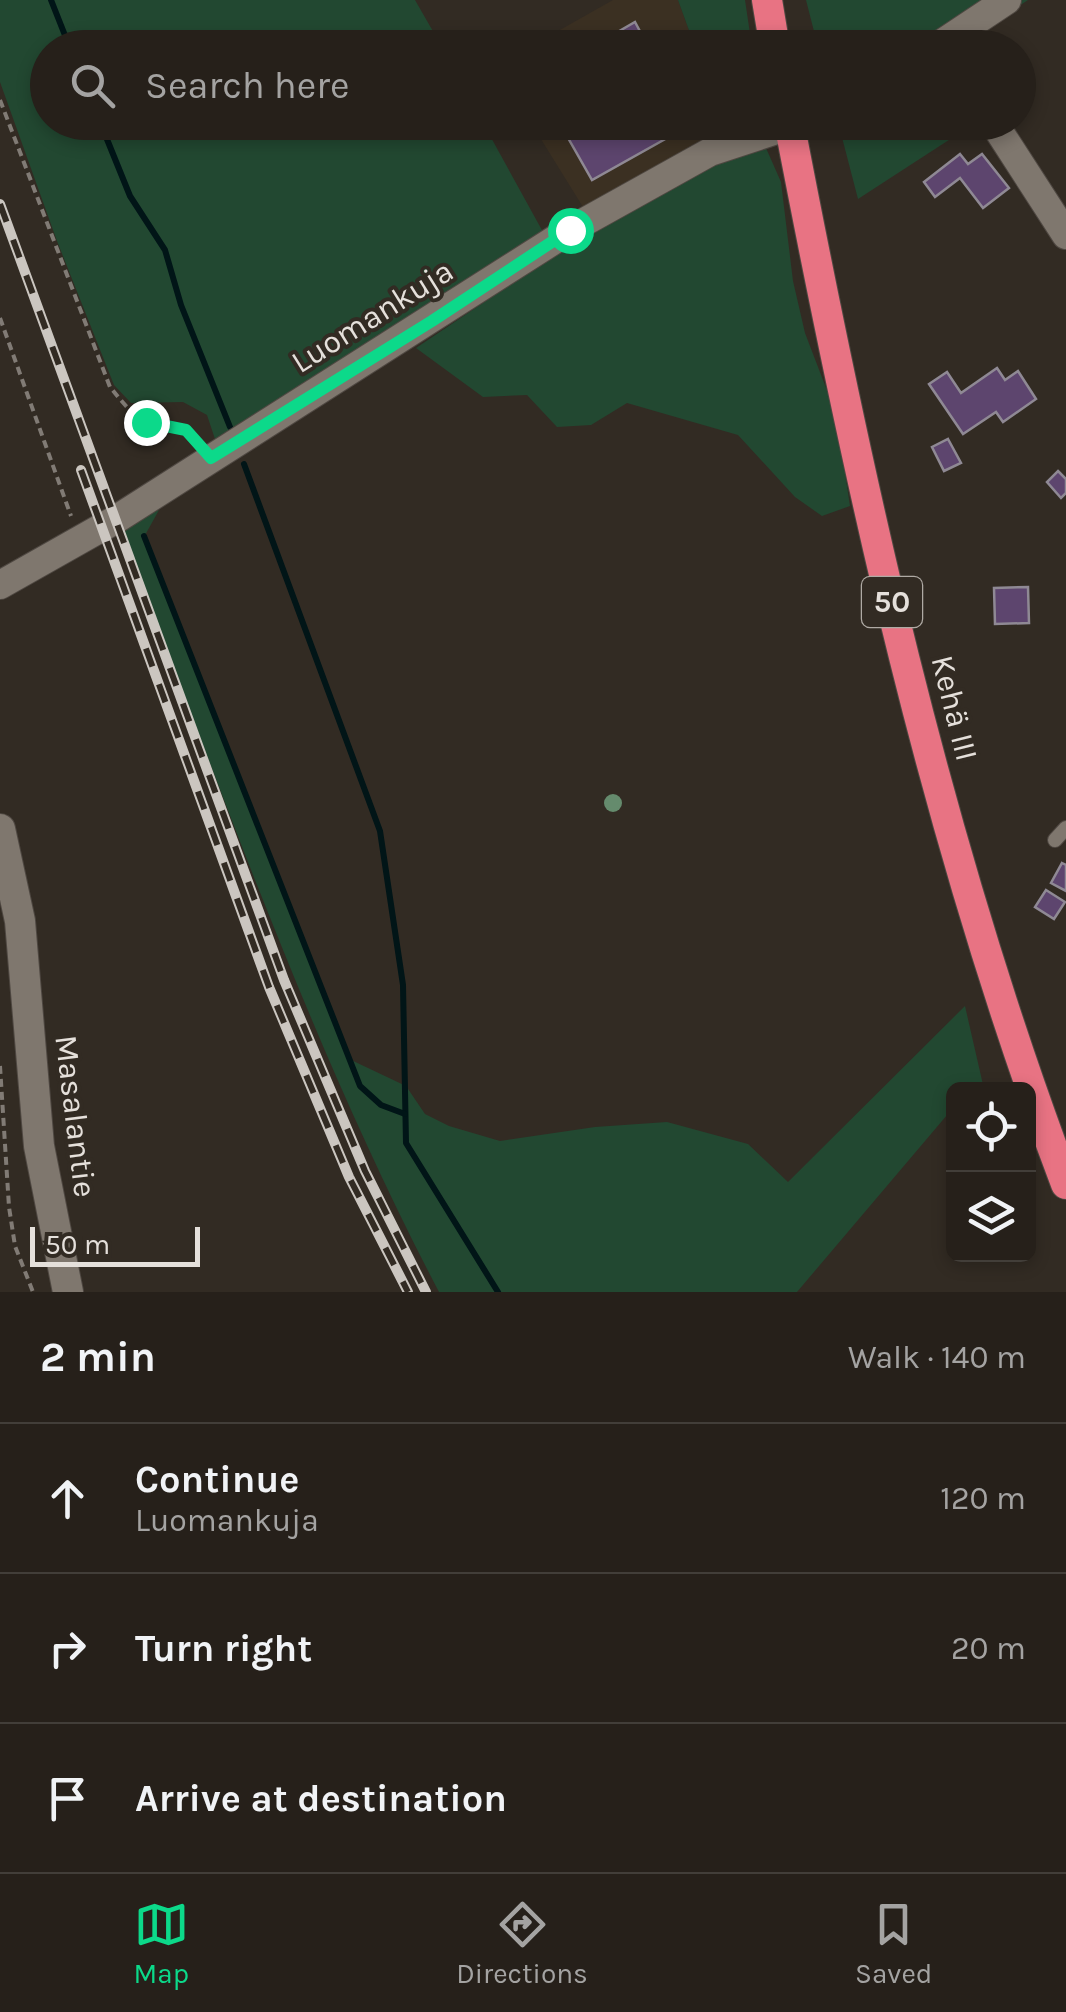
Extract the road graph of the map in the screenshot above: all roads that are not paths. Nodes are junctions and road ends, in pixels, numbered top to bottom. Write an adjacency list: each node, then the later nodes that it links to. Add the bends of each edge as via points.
1 (766, 0): 3 (highway)
2 (1006, 0): 4 (street)
3 (772, 30)
4 (964, 30)
5 (746, 140): 9 (street, Luomankuja, via 710,152 570,230 80,541)
6 (797, 140): 13 (highway, Kehä III / 50, via 893,610 949,828)
7 (1005, 140): 8 (street)
8 (1066, 235)
9 (0, 584)
10 (1066, 828): 12 (lane)
11 (0, 829): 14 (street, Masalantie, via 20,921 39,1146)
12 (1055, 840)
13 (1066, 1184)
14 (68, 1292)

